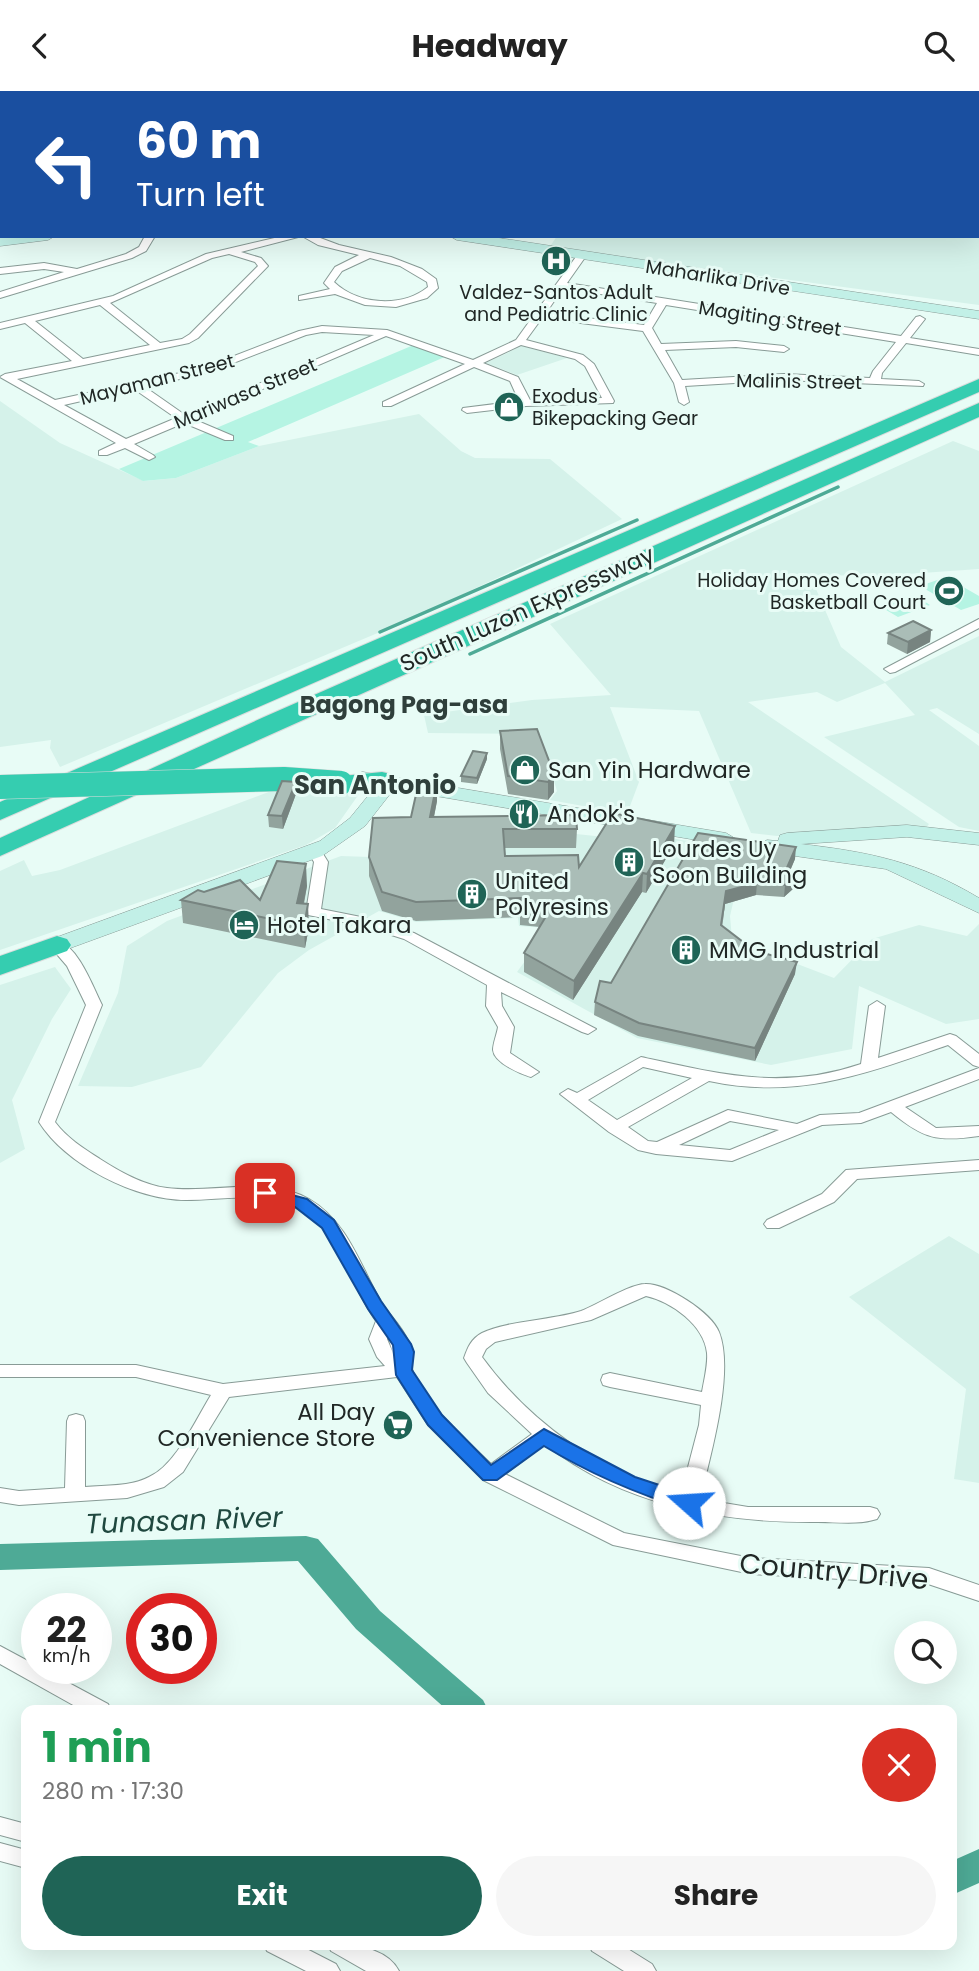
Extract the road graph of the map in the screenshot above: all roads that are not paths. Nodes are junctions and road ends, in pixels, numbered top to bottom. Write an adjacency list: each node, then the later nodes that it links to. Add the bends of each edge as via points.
1 (32, 238): 6 (street)
2 (149, 238): 11 (street, via 143,249)
3 (288, 238): 7 (street)
4 (311, 238): 8 (street)
5 (470, 238): 9 (street, Maharlika Drive)
6 (0, 242)
7 (228, 251): 17 (street); 27 (street, via 258,260 263,266 194,336)
8 (368, 255): 13 (street, via 331,276 329,283); 13 (street, via 414,268 432,281 433,288 419,299 390,303)
9 (581, 255): 12 (street); 18 (street, Maharlika Drive)
10 (0, 271): 11 (street, via 44,266)
11 (83, 272): 14 (street)
12 (561, 285): 16 (street, Magiting Street); 19 (street)
13 (335, 291): 15 (street)
14 (0, 295)
15 (303, 298)
16 (664, 300): 23 (street); 25 (street, Magiting Street)
17 (103, 302): 21 (street); 27 (street)
18 (979, 314)
19 (541, 315): 23 (street); 26 (street)
20 (920, 319): 25 (street)
21 (28, 320): 22 (street); 32 (street)
22 (0, 326)
23 (647, 328): 28 (street)
24 (387, 333): 31 (street, Mayaman Street); 37 (street, Mayaman Street, via 313,330 226,364); 45 (street, Mariwasa Street)
25 (903, 339): 30 (street, Magiting Street); 34 (street)
26 (520, 342): 31 (street); 40 (street, via 579,357 589,365 608,401)
27 (160, 348): 32 (street)
28 (661, 348): 29 (street, via 736,344); 35 (street)
29 (784, 349)
30 (979, 352)
31 (478, 363): 40 (street, Mayaman Street, via 514,379); 42 (street)
32 (82, 364): 33 (street)
33 (4, 376): 41 (street)
34 (875, 381): 35 (street, Malinis Street, via 784,377); 36 (street, Malinis Street)
35 (679, 383): 39 (street)
36 (919, 384)
37 (135, 385): 41 (street, Mayaman Street); 45 (street)
38 (979, 385): 54 (highway, South Luzon Expressway)
39 (684, 402)
40 (526, 403): 44 (street)
41 (54, 404): 47 (street)
42 (387, 404)
43 (979, 409): 57 (highway, South Luzon Expressway)
44 (467, 410)
45 (184, 419): 46 (street); 47 (street, Mariwasa Street)
46 (229, 438)
47 (124, 445): 48 (street, Mariwasa Street); 49 (street)
48 (103, 453)
49 (149, 457)
50 (979, 623): 51 (street)
51 (890, 669)
52 (386, 781): 53 (highway, bridge, via 274,779); 56 (street); 58 (street, via 372,808 352,830)
53 (0, 787)
54 (0, 811)
55 (979, 839): 56 (street, via 907,831)
56 (748, 843): 59 (street, via 881,862 923,876)
57 (0, 848)
58 (315, 852): 60 (street); 62 (street, via 321,862 313,912 405,932)
59 (979, 907)
60 (57, 945): 61 (highway); 77 (street, via 74,964 94,1005 47,1122 54,1135 101,1167 165,1194 265,1193 301,1203 328,1224)
61 (0, 964)
62 (495, 983): 64 (street); 67 (street, via 493,1006 506,1027 503,1056)
63 (877, 1006): 66 (street)
64 (588, 1030)
65 (979, 1062): 66 (street, via 950,1039)
66 (869, 1067): 69 (street, via 781,1084)
67 (531, 1072)
68 (979, 1073): 70 (street)
69 (707, 1076): 71 (street); 71 (street, via 641,1062 572,1097)
70 (894, 1106): 72 (street, via 862,1118 827,1119); 73 (street, via 937,1137)
71 (615, 1128): 74 (street)
72 (798, 1129): 74 (street, via 732,1156); 74 (street, via 728,1115)
73 (979, 1131)
74 (656, 1149)
75 (979, 1165): 76 (street, via 852,1174 828,1198)
76 (774, 1224)
77 (385, 1320): 78 (street, via 405,1352); 78 (street, Country Drive, via 378,1339 381,1349)
78 (402, 1370): 81 (street); 85 (street, Country Drive, via 435,1420)
79 (0, 1371): 81 (street, via 117,1369)
80 (610, 1380): 82 (street)
81 (223, 1391): 87 (street, via 167,1476 142,1488)
82 (711, 1400): 84 (street, via 716,1354 710,1331 687,1309 654,1291 636,1292 585,1316 490,1337 478,1345 473,1358 507,1403); 88 (street)
83 (76, 1420): 87 (street)
84 (544, 1436): 85 (street); 88 (street, via 582,1461)
85 (490, 1475): 90 (street, Country Drive, via 620,1540 751,1566 929,1576)
86 (0, 1495): 87 (street, via 19,1499)
87 (75, 1495)
88 (689, 1503): 89 (street, via 746,1514)
89 (870, 1514)
90 (979, 1593)
91 (0, 1654): 92 (street)
92 (92, 1705)
93 (0, 1826): 94 (street)
94 (21, 1832)
95 (0, 1852): 96 (street)
96 (21, 1858)
97 (287, 1950): 100 (street)
98 (350, 1950): 101 (street)
99 (610, 1950): 102 (street)
100 (328, 1971)
101 (387, 1971)
102 (644, 1971)

